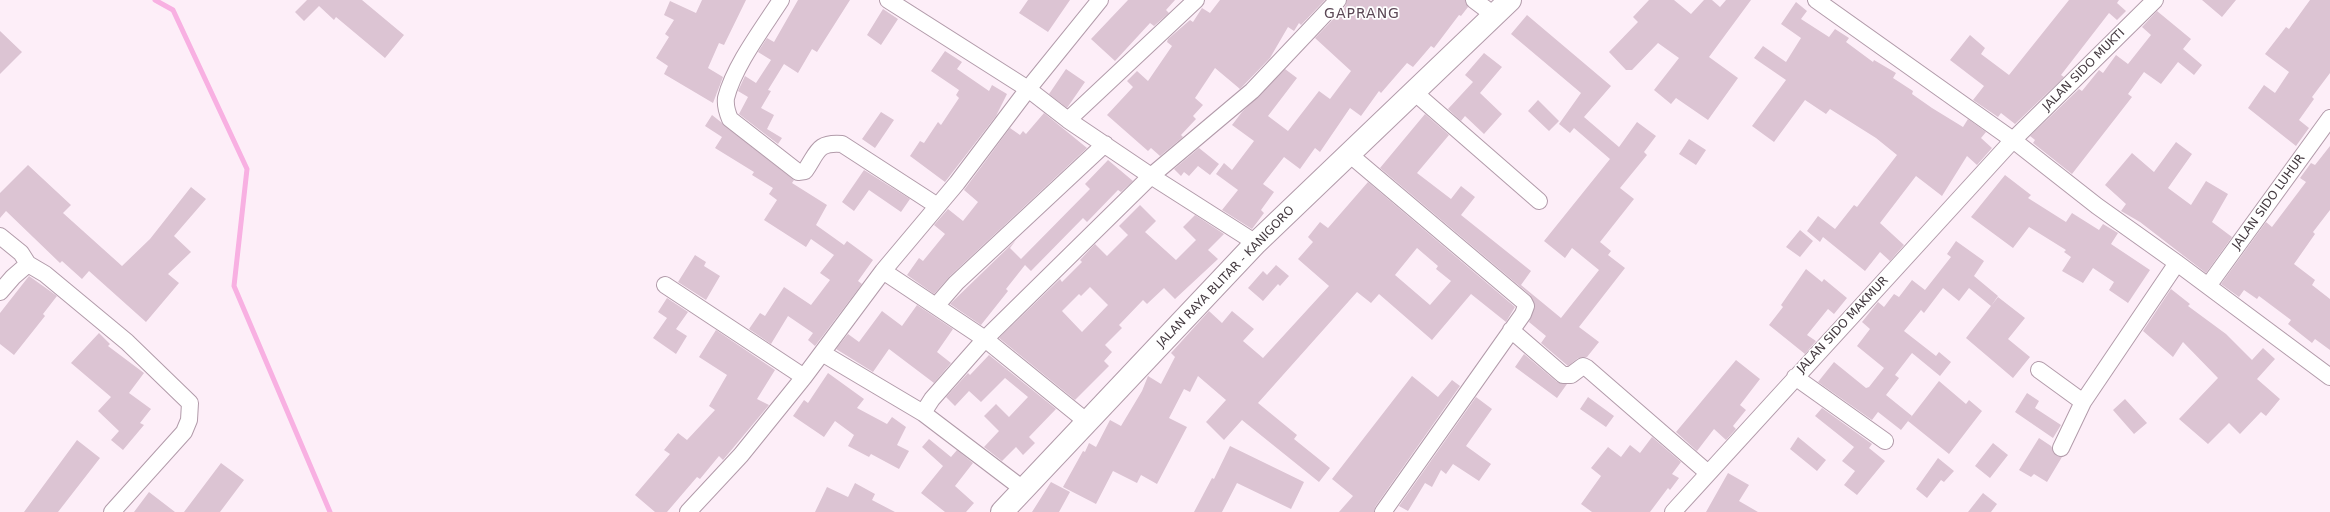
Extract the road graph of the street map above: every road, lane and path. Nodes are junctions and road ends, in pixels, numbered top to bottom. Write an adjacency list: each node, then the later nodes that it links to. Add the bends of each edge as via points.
1 (781, 0): 20 (street, via 747,52 729,91 726,107 730,119 798,172 805,171 821,146 828,143 842,144)
2 (888, 0): 11 (street)
3 (1100, 0): 11 (street)
4 (1196, 0): 14 (street)
5 (1338, 0): 18 (street, via 1252,91)
6 (1474, 0): 10 (street)
7 (1510, 0): 10 (main road, JALAN RAYA BLITAR - KANIGORO)
8 (1816, 0): 15 (street)
9 (2155, 0): 15 (street, JALAN SIDO MUKTI)
10 (1494, 15): 12 (main road, JALAN RAYA BLITAR - KANIGORO)
11 (1028, 89): 14 (street); 20 (street, via 957,183)
12 (1414, 92): 17 (main road, JALAN RAYA BLITAR - KANIGORO); 19 (street)
13 (2330, 118): 27 (street, JALAN SIDO LUHUR)
14 (1068, 120): 16 (street)
15 (2014, 140): 23 (street, via 2097,206); 35 (street, JALAN SIDO MAKMUR)
16 (1105, 144): 18 (street); 29 (street, via 956,283)
17 (1349, 154): 22 (main road, JALAN RAYA BLITAR - KANIGORO); 30 (street, via 1524,302 1525,311)
18 (1151, 176): 22 (street); 31 (street)
19 (1539, 201)
20 (936, 205): 25 (street)
21 (0, 236): 24 (street, via 20,253)
22 (1256, 243): 39 (main road, JALAN RAYA BLITAR - KANIGORO)
23 (2177, 263): 27 (street); 37 (street)
24 (28, 264): 28 (street, via 13,276); 44 (street, via 45,274 128,342 190,403 189,420 184,432)
25 (883, 271): 29 (street); 32 (street)
26 (665, 285): 34 (street)
27 (2208, 286): 36 (street)
28 (0, 292)
29 (936, 306): 31 (street)
30 (1511, 330): 42 (street, via 1563,375 1571,375 1583,366 1587,368); 47 (street)
31 (985, 339): 38 (street); 39 (street)
32 (822, 353): 34 (street); 38 (street)
33 (2039, 370): 37 (street)
34 (804, 376): 45 (street, via 741,455)
35 (1795, 377): 40 (street); 42 (street, JALAN SIDO MAKMUR)
36 (2330, 377)
37 (2083, 402): 41 (street)
38 (923, 413): 43 (street)
39 (1086, 421): 43 (main road, JALAN RAYA BLITAR - KANIGORO)
40 (1885, 441)
41 (2061, 448)
42 (1708, 473): 48 (street, JALAN SIDO MAKMUR)
43 (1023, 490): 46 (main road, JALAN RAYA BLITAR - KANIGORO)
44 (112, 512)
45 (688, 512)
46 (1002, 512)
47 (1383, 512)
48 (1673, 512)

